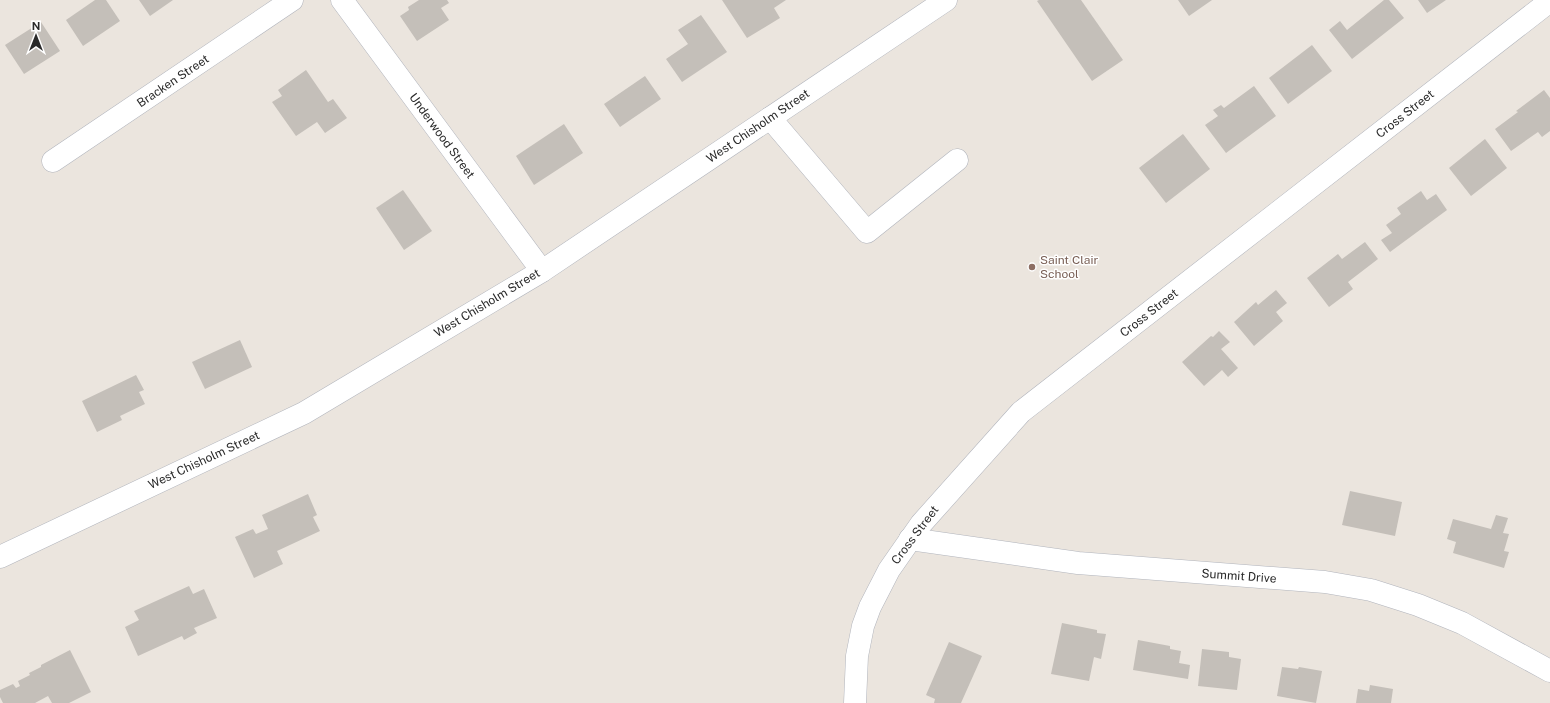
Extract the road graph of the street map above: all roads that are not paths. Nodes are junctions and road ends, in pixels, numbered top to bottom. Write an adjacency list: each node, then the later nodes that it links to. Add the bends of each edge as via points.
1 (292, 0): 7 (street, Bracken Street)
2 (342, 0): 8 (street, Underwood Street)
3 (946, 0): 5 (street, West Chisholm Street)
4 (1550, 1): 9 (street, Cross Street, via 1021,412)
5 (770, 118): 6 (street, via 867,232); 8 (street, West Chisholm Street)
6 (957, 160)
7 (53, 161)
8 (542, 271): 10 (street, West Chisholm Street, via 304,413)
9 (910, 539): 11 (street, Summit Drive, via 1078,563 1325,582 1371,590 1462,623); 12 (street, Cross Street, via 879,588 863,626 857,656)
10 (0, 557)
11 (1550, 671)
12 (855, 703)

